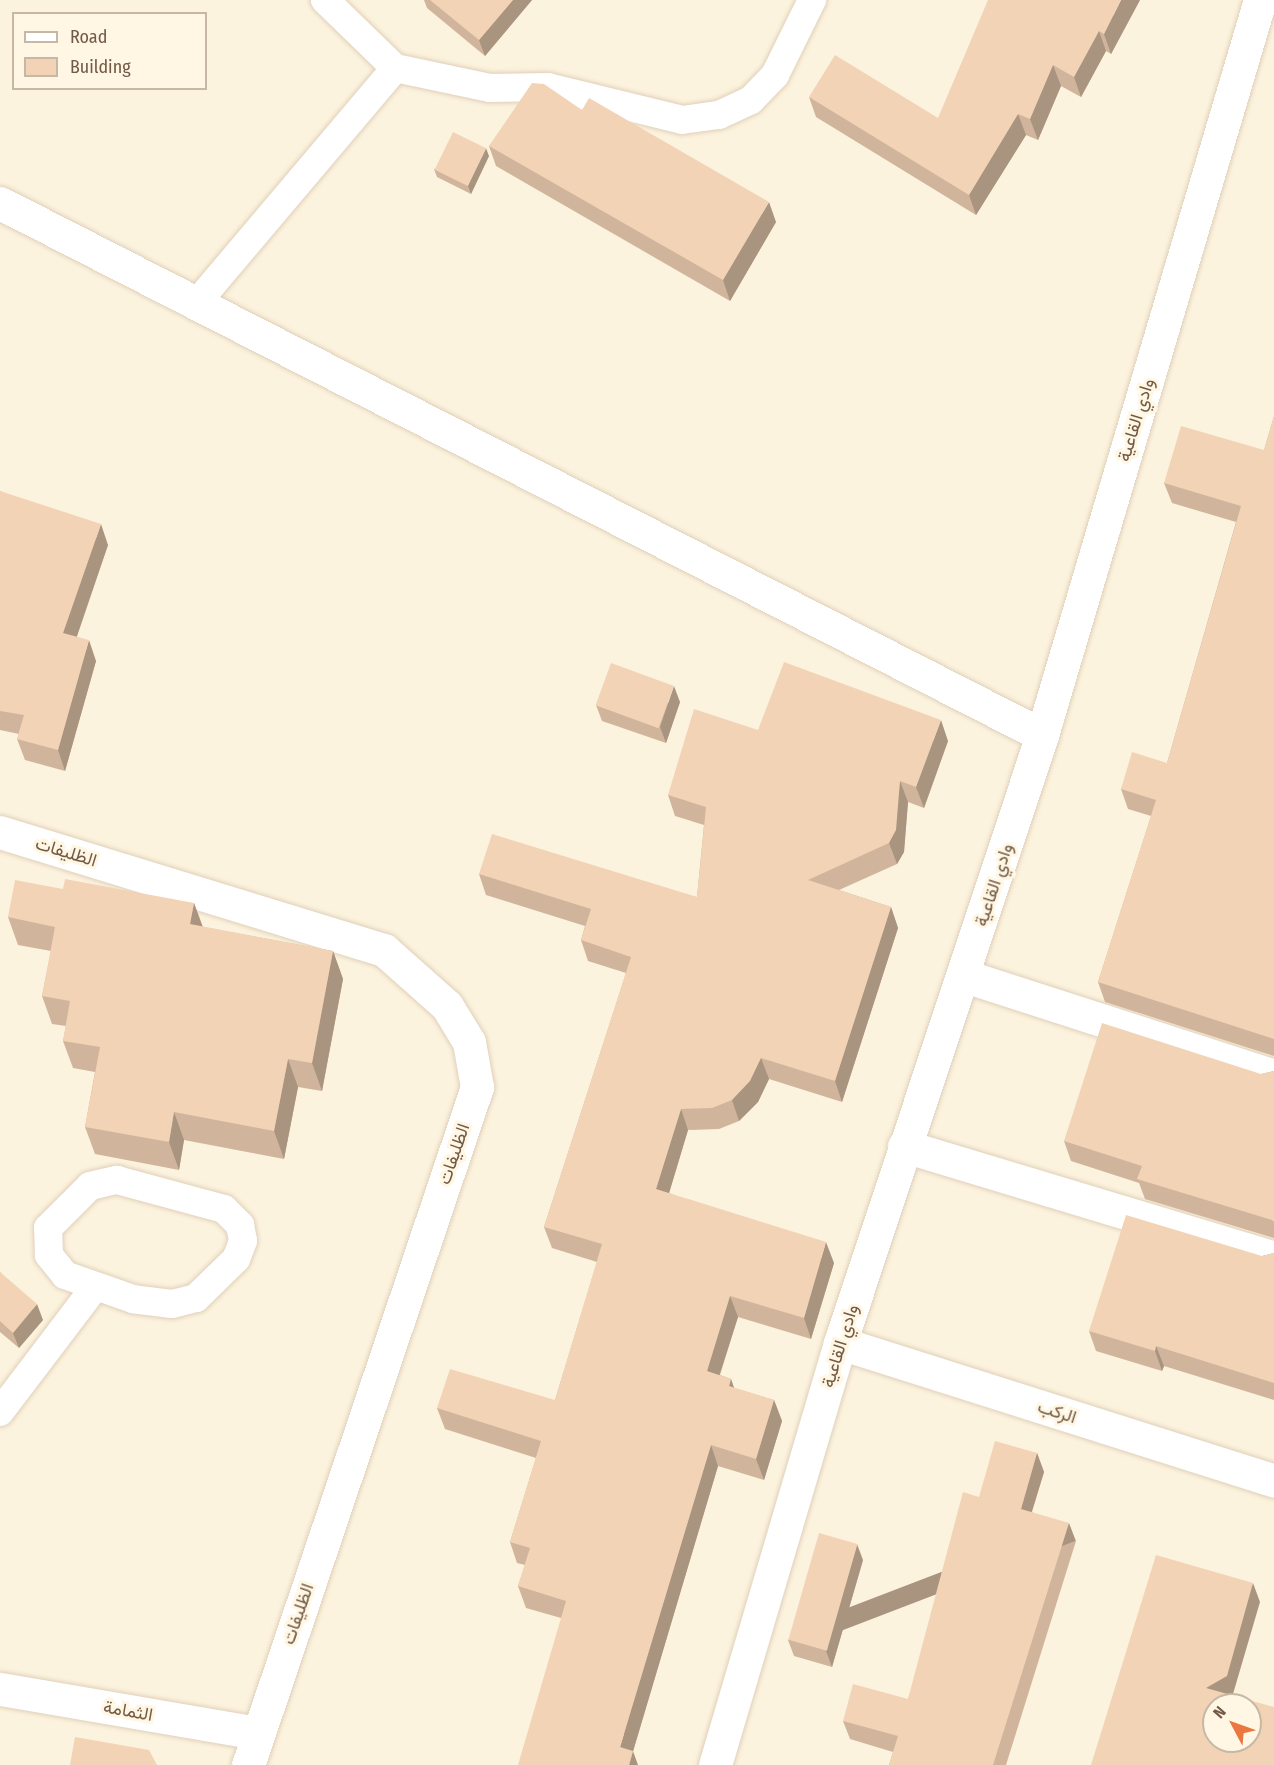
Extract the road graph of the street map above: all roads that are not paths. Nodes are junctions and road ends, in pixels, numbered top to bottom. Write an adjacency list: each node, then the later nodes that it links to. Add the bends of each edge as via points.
1 (325, 0): 4 (lane)
2 (812, 0): 4 (lane, via 775,75 752,100 719,115 682,120 548,87 490,88)
3 (1260, 0): 7 (street, وادي القاعية)
4 (395, 68): 6 (lane)
5 (0, 203): 6 (street)
6 (195, 305): 7 (street)
7 (1042, 735): 9 (street, وادي القاعية)
8 (0, 832): 18 (street, الظليفات, via 384,950 420,977 469,1042 477,1087)
9 (964, 976): 10 (street); 11 (street, وادي القاعية)
10 (1274, 1076)
11 (904, 1146): 12 (street); 14 (street, وادي القاعية)
12 (1274, 1258)
13 (94, 1288): 13 (lane, via 172,1304 196,1298 236,1259 243,1241 240,1225 224,1209 188,1195 117,1180 90,1186 48,1228 48,1246 65,1275); 15 (lane)
14 (840, 1343): 16 (street, الركب); 20 (street, وادي القاعية)
15 (0, 1412)
16 (1274, 1481)
17 (0, 1689): 18 (street, الثمامة)
18 (257, 1734): 19 (street, الظليفات)
19 (248, 1765)
20 (715, 1765)

